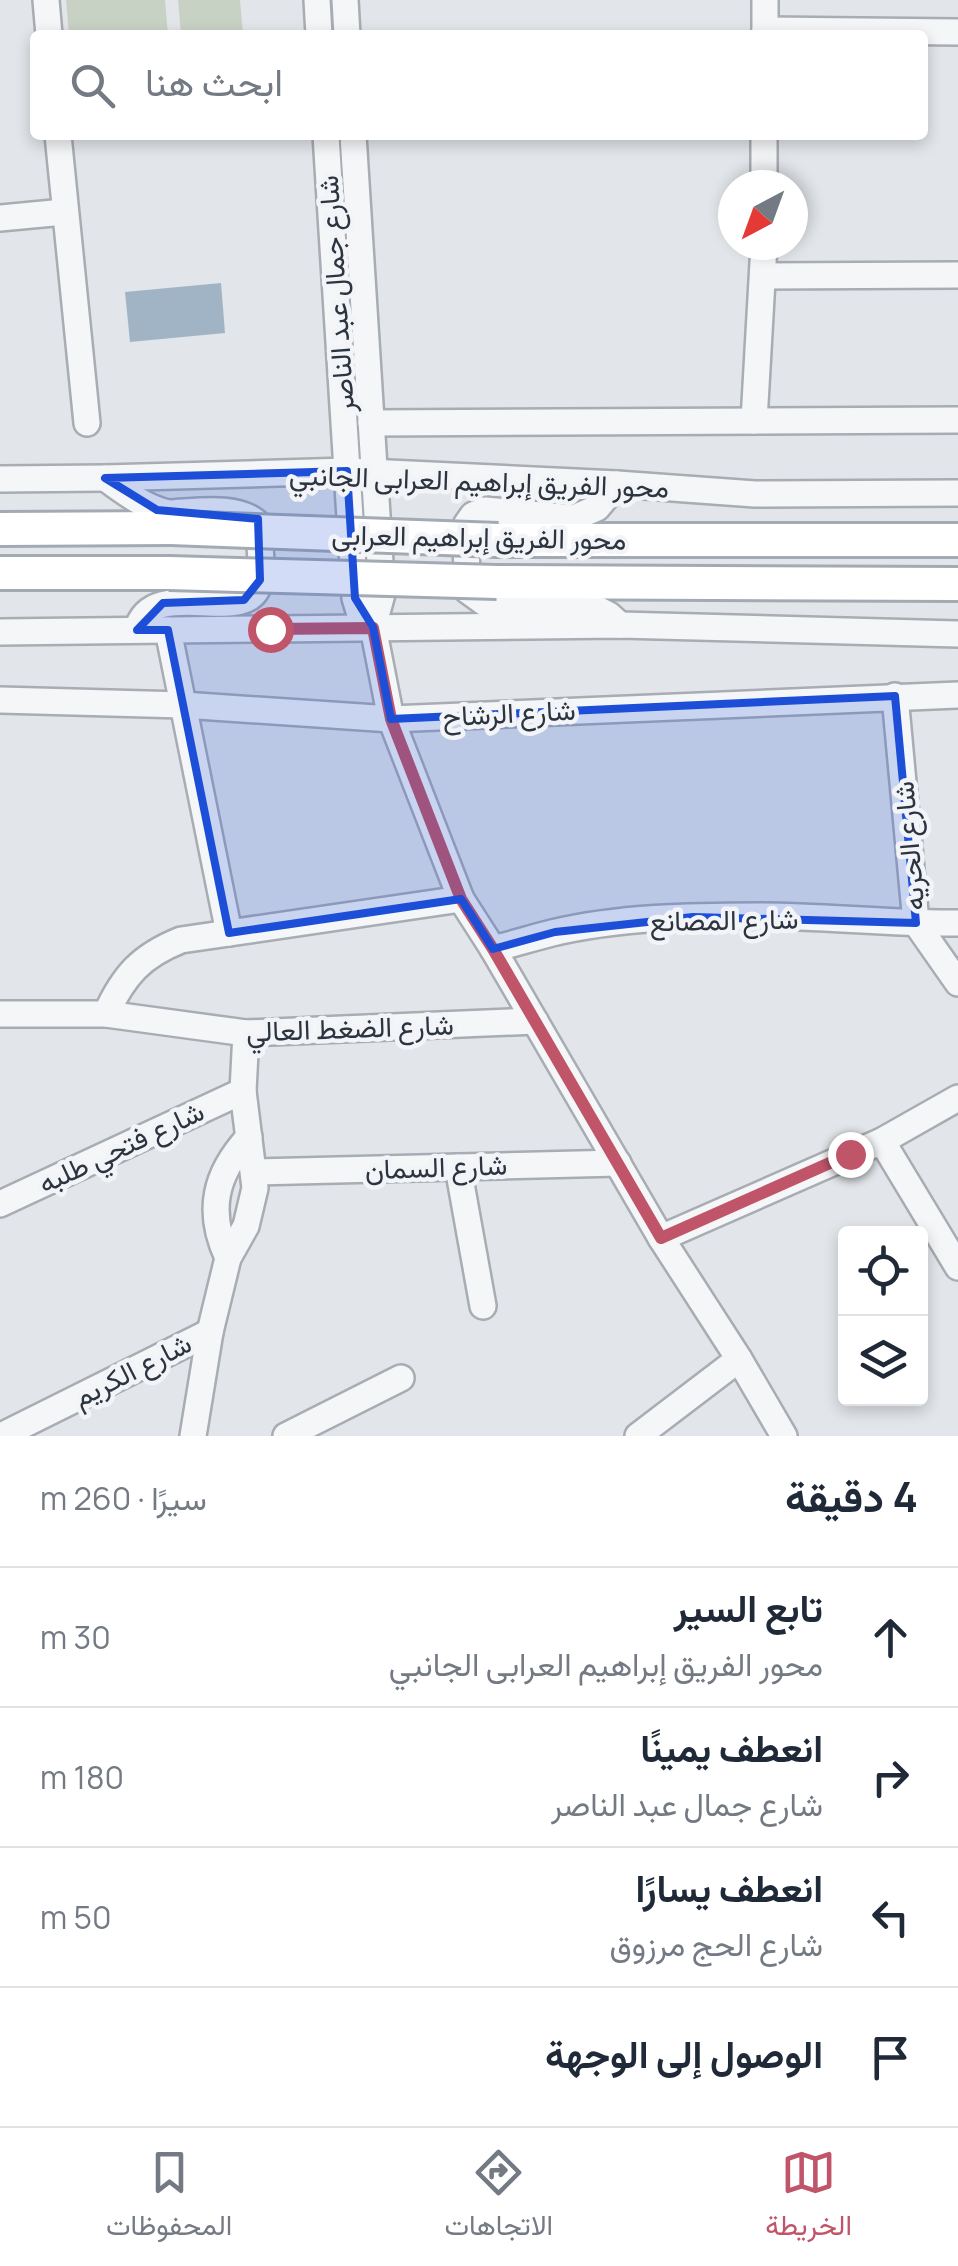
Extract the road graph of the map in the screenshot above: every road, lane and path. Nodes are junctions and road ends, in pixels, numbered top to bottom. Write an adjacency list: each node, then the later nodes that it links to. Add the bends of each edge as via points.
1 (46, 0): 5 (street)
2 (317, 0): 6 (street)
3 (344, 0): 7 (street)
4 (765, 0): 8 (street)
5 (49, 30)
6 (319, 30)
7 (347, 30)
8 (765, 30)
9 (928, 32): 10 (street)
10 (958, 32)
11 (58, 140): 16 (street)
12 (326, 140): 25 (street, شارع جمال عبد الناصر)
13 (353, 140): 24 (street, شارع جمال عبد الناصر)
14 (764, 140): 15 (street)
15 (764, 170)
16 (64, 212): 17 (street); 23 (street)
17 (0, 218)
18 (764, 260): 20 (street)
19 (958, 275): 20 (street)
20 (764, 276): 21 (street)
21 (754, 420): 22 (street); 24 (street)
22 (958, 420)
23 (87, 423)
24 (371, 423): 26 (street, شارع جمال عبد الناصر)
25 (347, 470): 26 (street, محور الفريق إبراهيم العرابى الجانبي); 27 (street, محور الفريق إبراهيم العرابى الجانبي); 36 (street, شارع جمال عبد الناصر, via 354,598)
26 (374, 472): 29 (street, محور الفريق إبراهيم العرابى الجانبي); 36 (street, شارع جمال عبد الناصر, via 382,594)
27 (106, 478): 28 (street, محور الفريق إبراهيم العرابى الجانبي); 37 (street, via 156,510 236,512 258,524 260,580 251,595 235,603 163,603 143,615)
28 (0, 479)
29 (618, 484): 30 (street, محور الفريق إبراهيم العرابى الجانبي, via 754,494); 35 (street, via 597,508 574,518 485,510 473,516 466,525 466,590 484,603 582,603)
30 (958, 493)
31 (0, 529): 32 (main road, محور الفريق إبراهيم العرابى, bridge, via 498,540)
32 (958, 540)
33 (0, 574): 34 (main road, محور الفريق إبراهيم العرابى, bridge)
34 (958, 584)
35 (620, 625): 36 (street); 40 (street)
36 (373, 628): 38 (street); 45 (street, شارع جمال عبد الناصر)
37 (136, 630): 38 (street); 39 (street)
38 (168, 630): 44 (street)
39 (0, 632)
40 (958, 634)
41 (958, 695): 42 (street, شارع الرشاح)
42 (896, 696): 45 (street, شارع الرشاح); 47 (street, شارع الحريه)
43 (0, 700): 44 (street, شارع الرشاح)
44 (183, 705): 45 (street, شارع الرشاح); 49 (street)
45 (391, 719): 46 (street, شارع جمال عبد الناصر)
46 (461, 899): 49 (street); 50 (street, شارع جمال عبد الناصر)
47 (916, 923): 48 (street, شارع المصانع); 50 (street, شارع المصانع, via 694,917 556,932); 51 (street, شارع الحريه)
48 (958, 923)
49 (229, 932): 53 (street, via 158,949 126,977)
50 (493, 949): 54 (street, شارع جمال عبد الناصر)
51 (958, 983)
52 (0, 1014): 53 (street, شارع الضغط العالي)
53 (106, 1014): 55 (street, شارع الضغط العالي)
54 (535, 1021): 55 (street, شارع الضغط العالي); 60 (street, شارع جمال عبد الناصر)
55 (246, 1034): 56 (street)
56 (243, 1091): 58 (street); 63 (street, شارع فتحي طلبه)
57 (958, 1098): 59 (street)
58 (249, 1136): 62 (street); 65 (street, via 217,1193 218,1237)
59 (882, 1140): 64 (street); 66 (street)
60 (618, 1162): 61 (street, شارع السمان); 64 (street, شارع جمال عبد الناصر)
61 (458, 1166): 62 (street, شارع السمان); 67 (street)
62 (254, 1172): 65 (street, via 252,1207)
63 (0, 1204)
64 (661, 1238): 69 (street, شارع جمال عبد الناصر)
65 (228, 1258): 68 (street)
66 (958, 1267)
67 (483, 1306)
68 (210, 1332): 71 (street, شارع الكريم); 72 (street)
69 (740, 1359): 74 (street); 75 (street, شارع جمال عبد الناصر)
70 (401, 1378): 73 (street)
71 (1, 1436)
72 (193, 1436)
73 (286, 1436)
74 (638, 1436)
75 (784, 1436)

